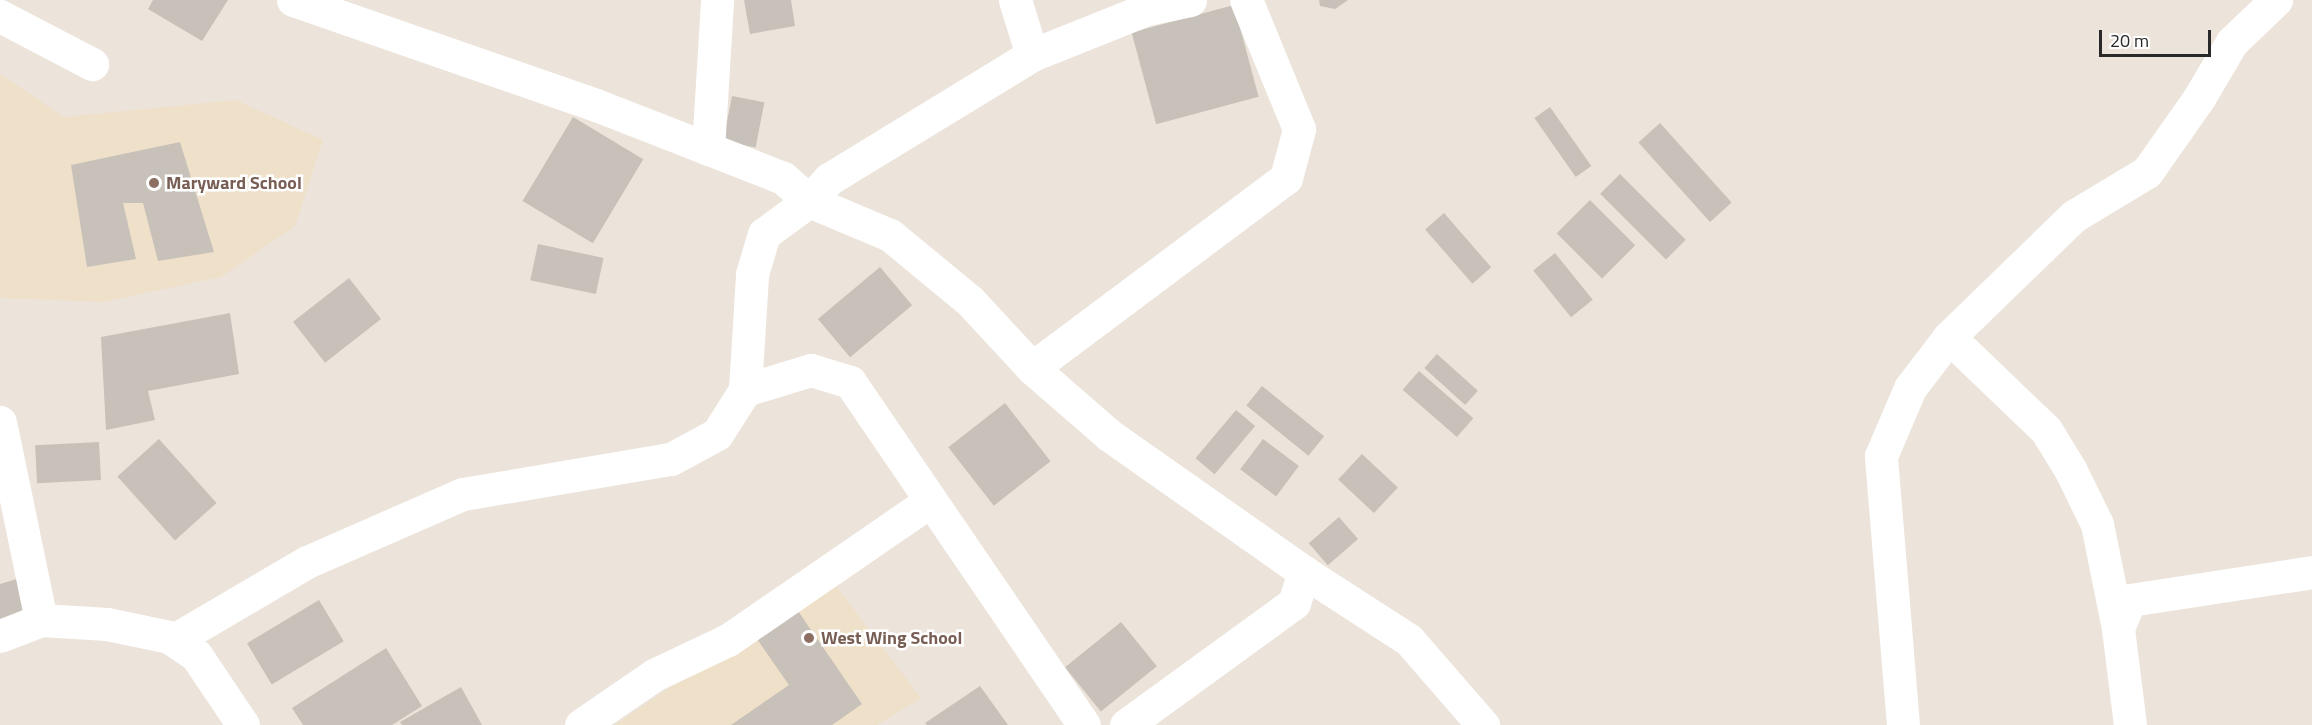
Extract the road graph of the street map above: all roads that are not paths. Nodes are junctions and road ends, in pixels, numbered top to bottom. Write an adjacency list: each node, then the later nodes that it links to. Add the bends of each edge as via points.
1 (293, 0): 10 (street, via 596,105)
2 (717, 0): 10 (street)
3 (1015, 0): 8 (street)
4 (1190, 0): 8 (street, via 1148,9)
5 (1246, 0): 13 (street, via 1299,129 1286,178)
6 (2276, 0): 12 (street, via 2232,42 2199,98 2146,172 2074,216)
7 (0, 16): 9 (street)
8 (1032, 55): 11 (street, via 830,178)
9 (92, 64)
10 (708, 149): 11 (street, via 783,178)
11 (809, 201): 13 (street, via 890,235 970,301); 14 (street, via 764,234 752,274)
12 (1949, 337): 20 (street, via 2046,430 2070,469 2097,524); 28 (street, via 1910,388 1881,456)
13 (1032, 368): 17 (street, via 1109,435)
14 (745, 390): 16 (street, via 811,370 850,382); 22 (street, via 717,434 671,459 463,494 307,562)
15 (0, 422): 19 (street)
16 (930, 501): 24 (street, via 728,640 654,675); 25 (street)
17 (1304, 572): 26 (street, via 1294,603); 27 (street, via 1409,640)
18 (2312, 572): 20 (street, via 2130,600)
19 (41, 620): 21 (street); 22 (street, via 107,624)
20 (2118, 628): 29 (street)
21 (0, 636)
22 (174, 640): 23 (street, via 196,655)
23 (243, 725)
24 (581, 725)
25 (1084, 725)
26 (1126, 725)
27 (1484, 725)
28 (1903, 725)
29 (2130, 725)

